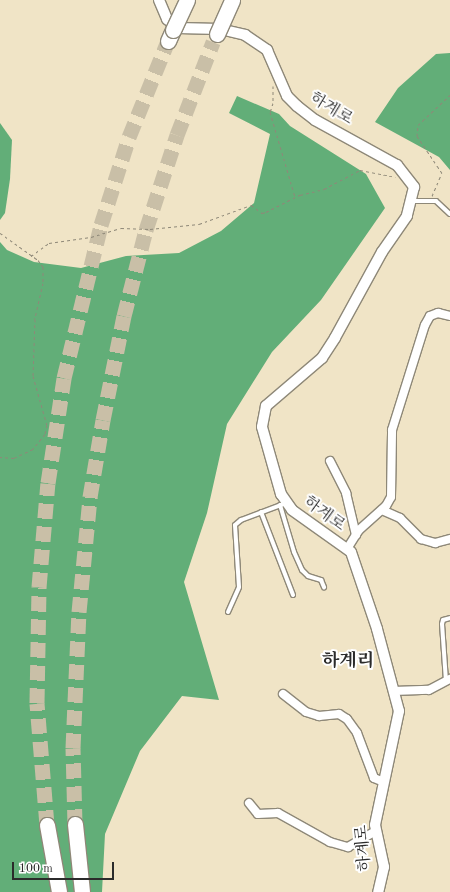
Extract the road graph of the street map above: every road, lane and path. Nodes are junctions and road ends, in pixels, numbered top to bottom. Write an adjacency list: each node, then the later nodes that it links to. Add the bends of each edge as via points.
1 (159, 0): 6 (street, 하계로, via 167,19 178,28 220,29 245,35 267,50)
2 (187, 0): 4 (highway, bridge)
3 (232, 0): 5 (highway, bridge)
4 (171, 36)
5 (215, 38)
6 (281, 80): 9 (path, via 272,88 273,103 270,112); 10 (street, 하계로, via 287,96 315,120 397,164 414,187)
7 (450, 95): 11 (path, via 418,125 417,136 442,173)
8 (399, 180): 9 (path, via 380,173 360,170 324,190)
9 (296, 198): 14 (path, via 262,213 251,205 199,224 150,229 121,228 91,237 49,243)
10 (412, 201): 11 (lane); 18 (street, 하계로, via 407,216 382,252 322,358 266,406 262,427)
11 (430, 201): 12 (lane, via 436,201)
12 (450, 214)
13 (0, 233): 14 (path)
14 (31, 256): 16 (path, via 38,260 44,270 35,319 33,376 45,416 46,429 38,445 27,453 14,458)
15 (450, 316): 19 (street, via 438,313 430,316 425,325 392,430 391,497)
16 (0, 457)
17 (330, 461): 21 (street, via 346,493)
18 (283, 504): 20 (lane); 23 (street, 하계로); 24 (lane, via 294,552 302,570 308,576 321,580)
19 (382, 510): 21 (street); 22 (street, via 400,518 421,540 435,543)
20 (261, 512): 25 (lane); 26 (lane, via 235,525 239,587)
21 (356, 535): 23 (street)
22 (450, 540)
23 (347, 549): 29 (street, 하계로, via 351,552 377,629)
24 (324, 587)
25 (293, 596)
26 (228, 612)
27 (450, 618): 28 (lane, via 442,624)
28 (448, 680): 29 (street, via 429,690)
29 (393, 691): 31 (street, 하계로, via 398,711)
30 (284, 694): 31 (street, via 306,712 319,716 339,714 347,718 357,733 374,778)
31 (384, 782): 35 (street, 하계로)
32 (250, 803): 35 (street, via 258,814 278,813 330,842 348,847)
33 (75, 824): 37 (highway)
34 (47, 825): 36 (highway)
35 (376, 831): 38 (street, 하계로, via 384,867)
36 (59, 892)
37 (82, 892)
38 (378, 892)

